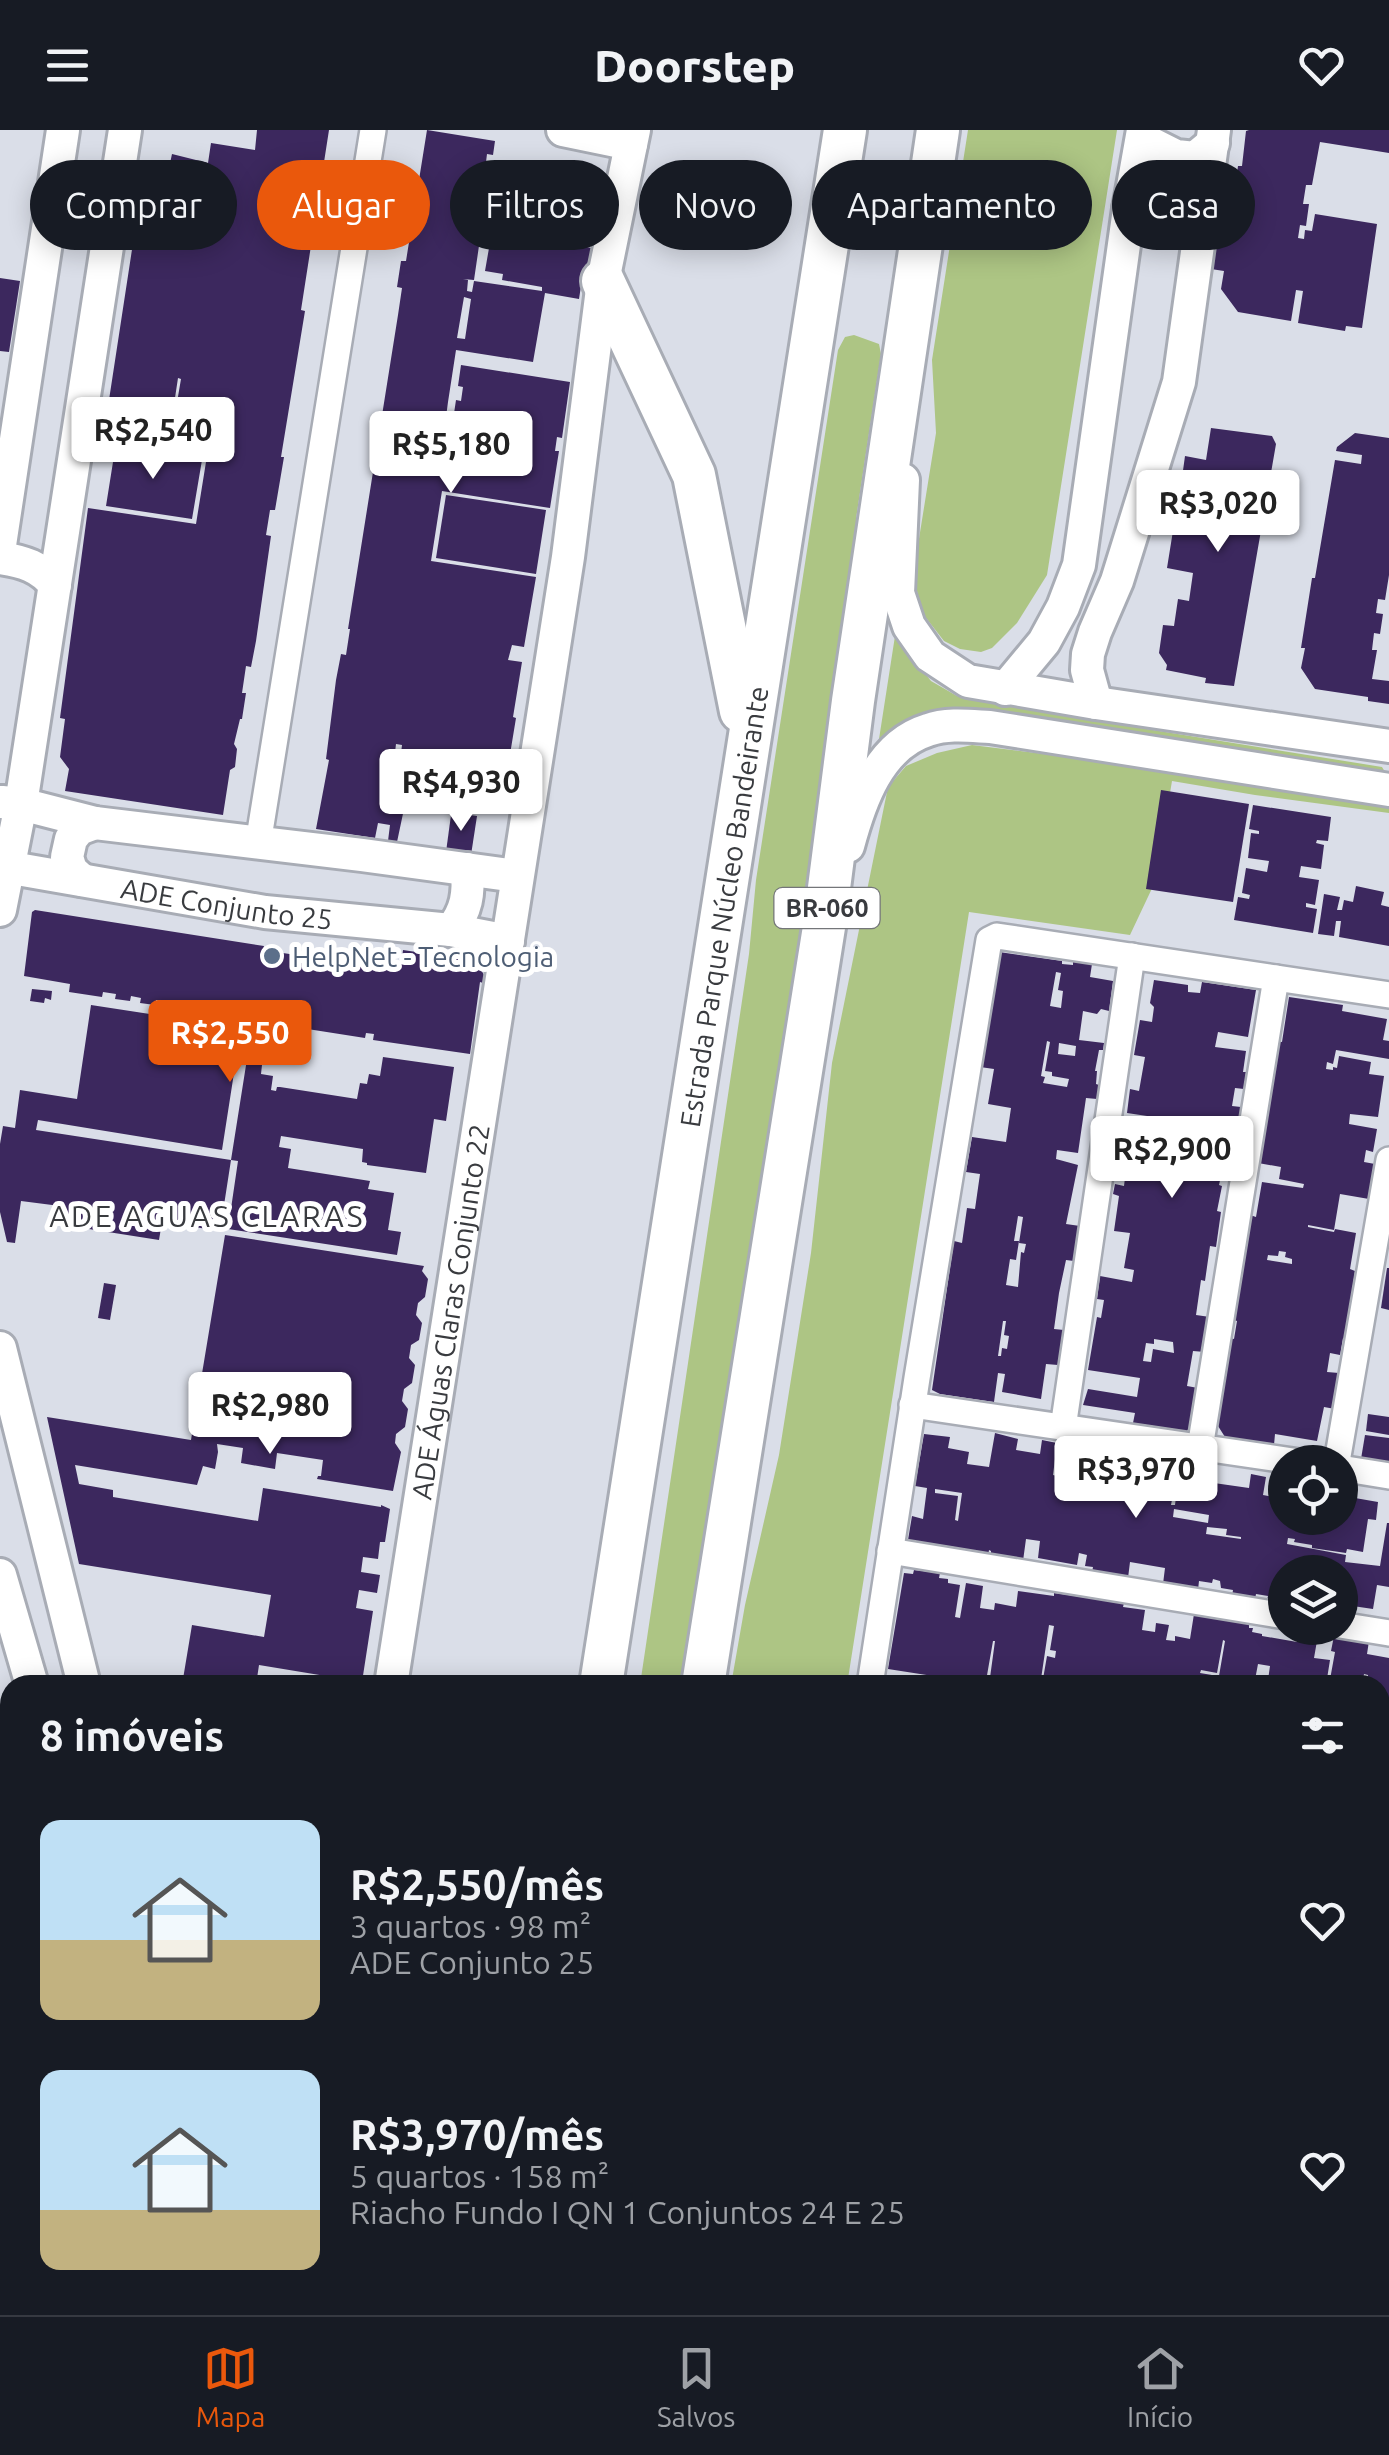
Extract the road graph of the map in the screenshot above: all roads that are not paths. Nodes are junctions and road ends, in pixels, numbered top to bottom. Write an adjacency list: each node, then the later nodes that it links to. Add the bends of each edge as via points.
1 (63, 130): 15 (street)
2 (125, 130): 19 (street)
3 (373, 130): 27 (street)
4 (566, 130): 9 (street)
5 (844, 130): 22 (highway, Estrada Parque Núcleo Bandeirante)
6 (938, 130): 14 (highway, BR-060)
7 (1143, 134): 8 (street, via 1176,156 1195,158); 10 (street)
8 (1214, 136)
9 (633, 137): 13 (street, ADE Águas Claras Conjunto 22)
10 (1138, 160)
11 (1123, 250): 17 (street)
12 (1197, 250): 18 (street, via 1179,382)
13 (604, 282): 22 (highway, via 694,476); 30 (street, ADE Águas Claras Conjunto 22)
14 (900, 378): 20 (street, via 905,440 898,594 930,656 968,681); 33 (highway, BR-060)
15 (0, 545)
16 (0, 558): 19 (street, via 21,560)
17 (1080, 565): 18 (street); 20 (street, via 1044,642)
18 (1117, 581): 21 (street, via 1088,654)
19 (56, 585): 25 (street)
20 (1005, 689): 21 (street)
21 (1096, 703): 23 (street)
22 (747, 744): 56 (highway, Estrada Parque Núcleo Bandeirante)
23 (1388, 746)
24 (1389, 790): 33 (street, via 990,726 929,729 906,740 874,776)
25 (10, 803): 26 (street); 28 (street)
26 (95, 823): 27 (street); 31 (street, via 79,828 67,857)
27 (258, 844): 29 (street)
28 (3, 866): 31 (street, ADE Conjunto 25); 32 (street)
29 (467, 869): 30 (street); 34 (street, via 467,902)
30 (517, 876): 35 (street, ADE Águas Claras Conjunto 22)
31 (82, 880): 34 (street, ADE Conjunto 25, via 265,912)
32 (0, 910)
33 (824, 927): 57 (highway, BR-060)
34 (451, 930): 35 (street, ADE Conjunto 25)
35 (508, 941): 55 (street, ADE Águas Claras Conjunto 22)
36 (1132, 956): 37 (street); 41 (street, via 997,936 986,945); 42 (street)
37 (1276, 978): 38 (street); 44 (street)
38 (1389, 995)
39 (1389, 1160): 43 (street)
40 (0, 1348): 54 (street)
41 (912, 1405): 42 (street); 48 (street)
42 (1063, 1428): 44 (street)
43 (1342, 1445)
44 (1200, 1448): 45 (street)
45 (1268, 1458)
46 (1358, 1469): 47 (street)
47 (1389, 1476)
48 (890, 1551): 50 (street); 58 (street)
49 (0, 1575): 53 (street)
50 (1268, 1613)
51 (1358, 1628): 52 (street)
52 (1389, 1633)
53 (29, 1675)
54 (82, 1675)
55 (393, 1675)
56 (602, 1675)
57 (705, 1675)
58 (871, 1675)

